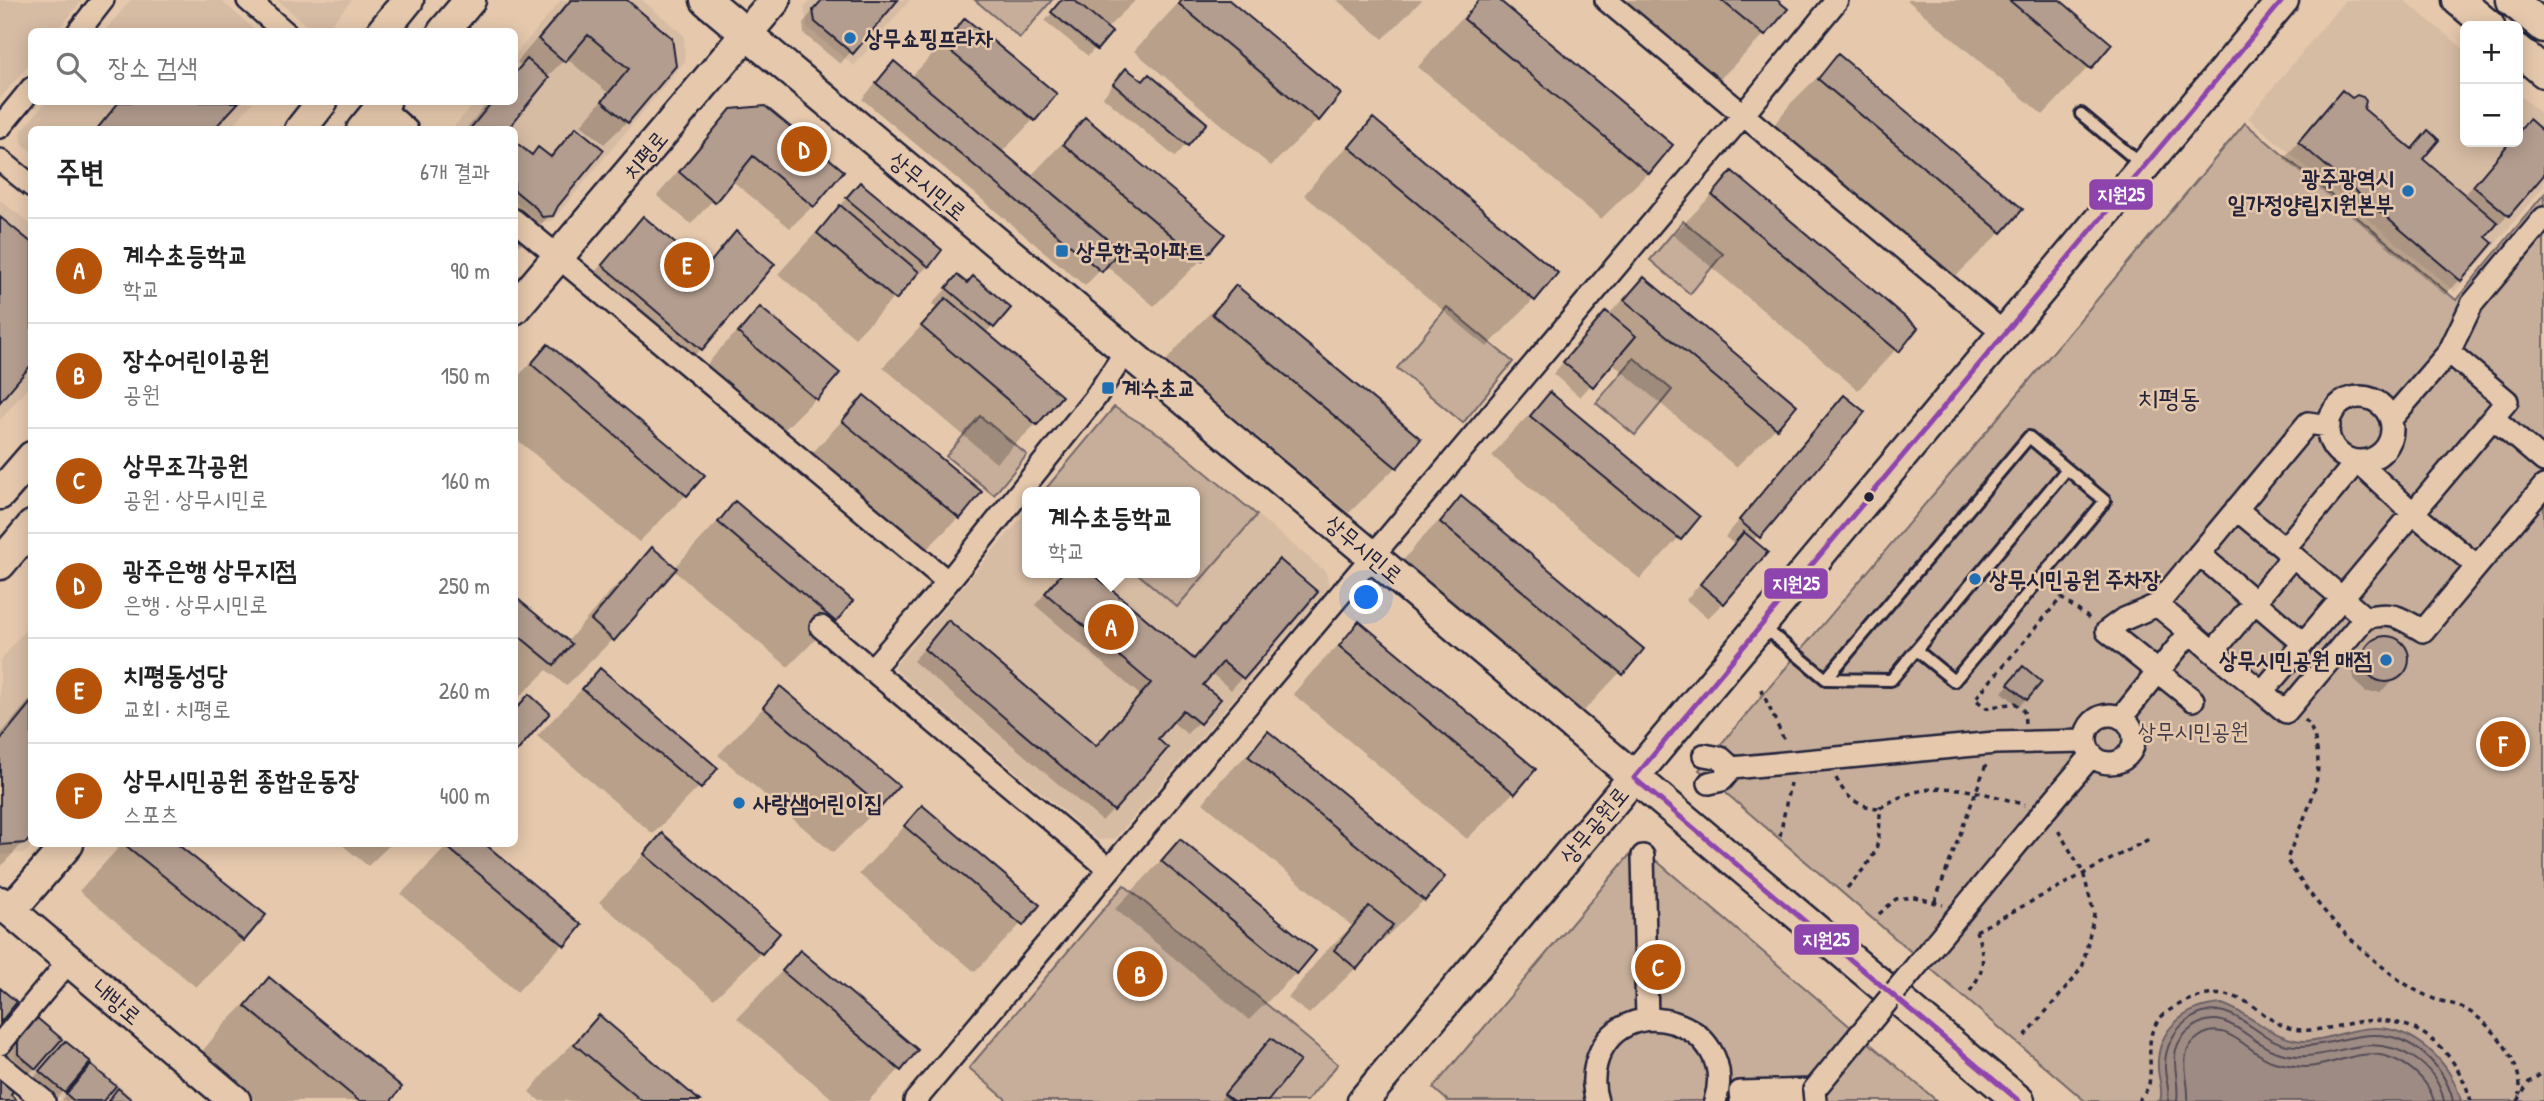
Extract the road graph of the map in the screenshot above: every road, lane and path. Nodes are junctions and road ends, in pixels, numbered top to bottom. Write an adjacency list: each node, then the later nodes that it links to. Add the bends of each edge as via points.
1 (103, 0): 14 (street)
2 (248, 0): 15 (street)
3 (408, 0): 16 (street)
4 (470, 0): 17 (street)
5 (706, 0): 18 (street, 상무시민로)
6 (775, 0): 18 (street, 치평로)
7 (1606, 0): 25 (street)
8 (1837, 0): 25 (street)
9 (2283, 0): 30 (street, 상무공원로)
10 (2458, 0): 12 (street)
11 (2511, 0): 13 (street)
12 (2484, 21)
13 (2544, 27)
14 (81, 28)
15 (280, 28)
16 (385, 28)
17 (446, 28)
18 (747, 34): 34 (street, 치평로); 37 (street, 상무시민로)
19 (2523, 54): 20 (street)
20 (2544, 72)
21 (28, 93): 28 (street)
22 (320, 105): 26 (street)
23 (376, 113): 27 (street)
24 (2081, 114): 30 (lane)
25 (1743, 115): 36 (street); 55 (street)
26 (303, 126)
27 (400, 126)
28 (0, 127)
29 (0, 160): 31 (street)
30 (2143, 166): 36 (street, 상무공원로)
31 (28, 183)
32 (2544, 218): 38 (street, via 2472,304)
33 (518, 223): 34 (street)
34 (559, 257): 35 (street, 치평로); 58 (street)
35 (518, 304)
36 (2004, 333): 63 (street, 상무공원로)
37 (1126, 351): 47 (street); 55 (street, 상무시민로)
38 (2449, 352): 39 (street, via 2507,401); 40 (street)
39 (2493, 418): 43 (street); 51 (street)
40 (2391, 419): 41 (street, via 2378,402 2357,397 2338,407); 42 (street, via 2390,441 2384,450 2377,457)
41 (2329, 426): 42 (street, via 2339,453); 50 (street, via 2308,423)
42 (2357, 461): 51 (street); 53 (street)
43 (2544, 461)
44 (28, 462): 49 (street)
45 (2067, 469): 68 (lane); 68 (lane, via 2105,501 1954,681); 72 (lane, via 2029,437)
46 (2544, 486): 57 (street)
47 (1024, 487)
48 (1022, 489): 58 (street)
49 (0, 494)
50 (2236, 509): 53 (street); 54 (street)
51 (2413, 513): 57 (street); 59 (street)
52 (28, 531): 56 (street)
53 (2288, 552): 59 (street); 60 (street)
54 (2199, 554): 60 (street); 61 (street)
55 (1372, 556): 83 (street, 상무시민로); 91 (street)
56 (0, 564)
57 (2477, 566): 62 (street, via 2423,631 2383,613)
58 (948, 582): 70 (street)
59 (2342, 598): 62 (street); 67 (street)
60 (2255, 602): 67 (street); 69 (street)
61 (2157, 605): 65 (street); 66 (street)
62 (2365, 618): 75 (street)
63 (1760, 624): 72 (lane); 83 (street, 상무공원로)
64 (821, 627): 70 (street)
65 (2107, 631): 71 (street); 78 (path, via 2061,598 1975,699 1986,708 2015,702 2024,710)
66 (2190, 632): 69 (street); 71 (street)
67 (2303, 643): 73 (street)
68 (1916, 650): 72 (lane, via 1891,680)
69 (2213, 652): 73 (street)
70 (871, 670): 91 (street)
71 (2158, 673): 74 (street); 76 (street)
72 (1826, 679)
73 (2262, 692): 75 (street, via 2286,712)
74 (2193, 700)
75 (2291, 706): 103 (path, via 2309,724 2319,769 2313,800 2287,860 2332,921 2387,971 2418,993 2463,1007 2501,1041 2521,1083)
76 (2121, 718): 79 (street, via 2097,719 2091,725); 79 (street, via 2132,729 2134,744 2120,762 2098,760)
77 (1995, 743): 78 (street); 81 (street); 85 (path)
78 (2025, 743): 79 (street)
79 (2089, 748): 87 (street)
80 (1704, 755): 82 (street, via 1721,758)
81 (1830, 759): 82 (street); 86 (path, via 1845,794 1863,807)
82 (1732, 768): 84 (street, via 1722,780)
83 (1634, 778): 109 (street, 상무공원로); 111 (street, 상무시민로)
84 (1709, 783)
85 (1977, 790): 86 (path, via 1935,789 1900,796); 87 (path); 94 (path)
86 (1880, 808): 93 (path, via 1878,848)
87 (2040, 816): 92 (path, via 2072,850); 104 (street, bridge)
88 (2151, 838): 92 (path)
89 (65, 847): 95 (street)
90 (1643, 856): 98 (street)
91 (1109, 869): 108 (street)
92 (2083, 872): 96 (path); 99 (path, via 2094,914 2083,965)
93 (1847, 888)
94 (1935, 901)
95 (5, 907): 97 (street, 내방로)
96 (1976, 931)
97 (69, 961): 100 (street); 107 (street, 내방로)
98 (1647, 1019): 105 (street, via 1668,1019 1703,1039 1714,1057); 110 (street, via 1627,1025 1599,1054 1594,1074)
99 (2025, 1036)
100 (0, 1044)
101 (0, 1065): 106 (street)
102 (2544, 1072): 103 (path)
103 (2520, 1095): 114 (path)
104 (1808, 1097)
105 (1718, 1099)
106 (44, 1101)
107 (235, 1101)
108 (915, 1101)
109 (1363, 1101)
110 (1597, 1101)
111 (2019, 1101)
112 (2138, 1101): 113 (path, via 2149,1086 2148,1039 2156,1024 2185,1002 2216,994 2235,996 2294,1030 2380,1020 2402,1023 2424,1034 2452,1059)
113 (2470, 1101)
114 (2518, 1101)

